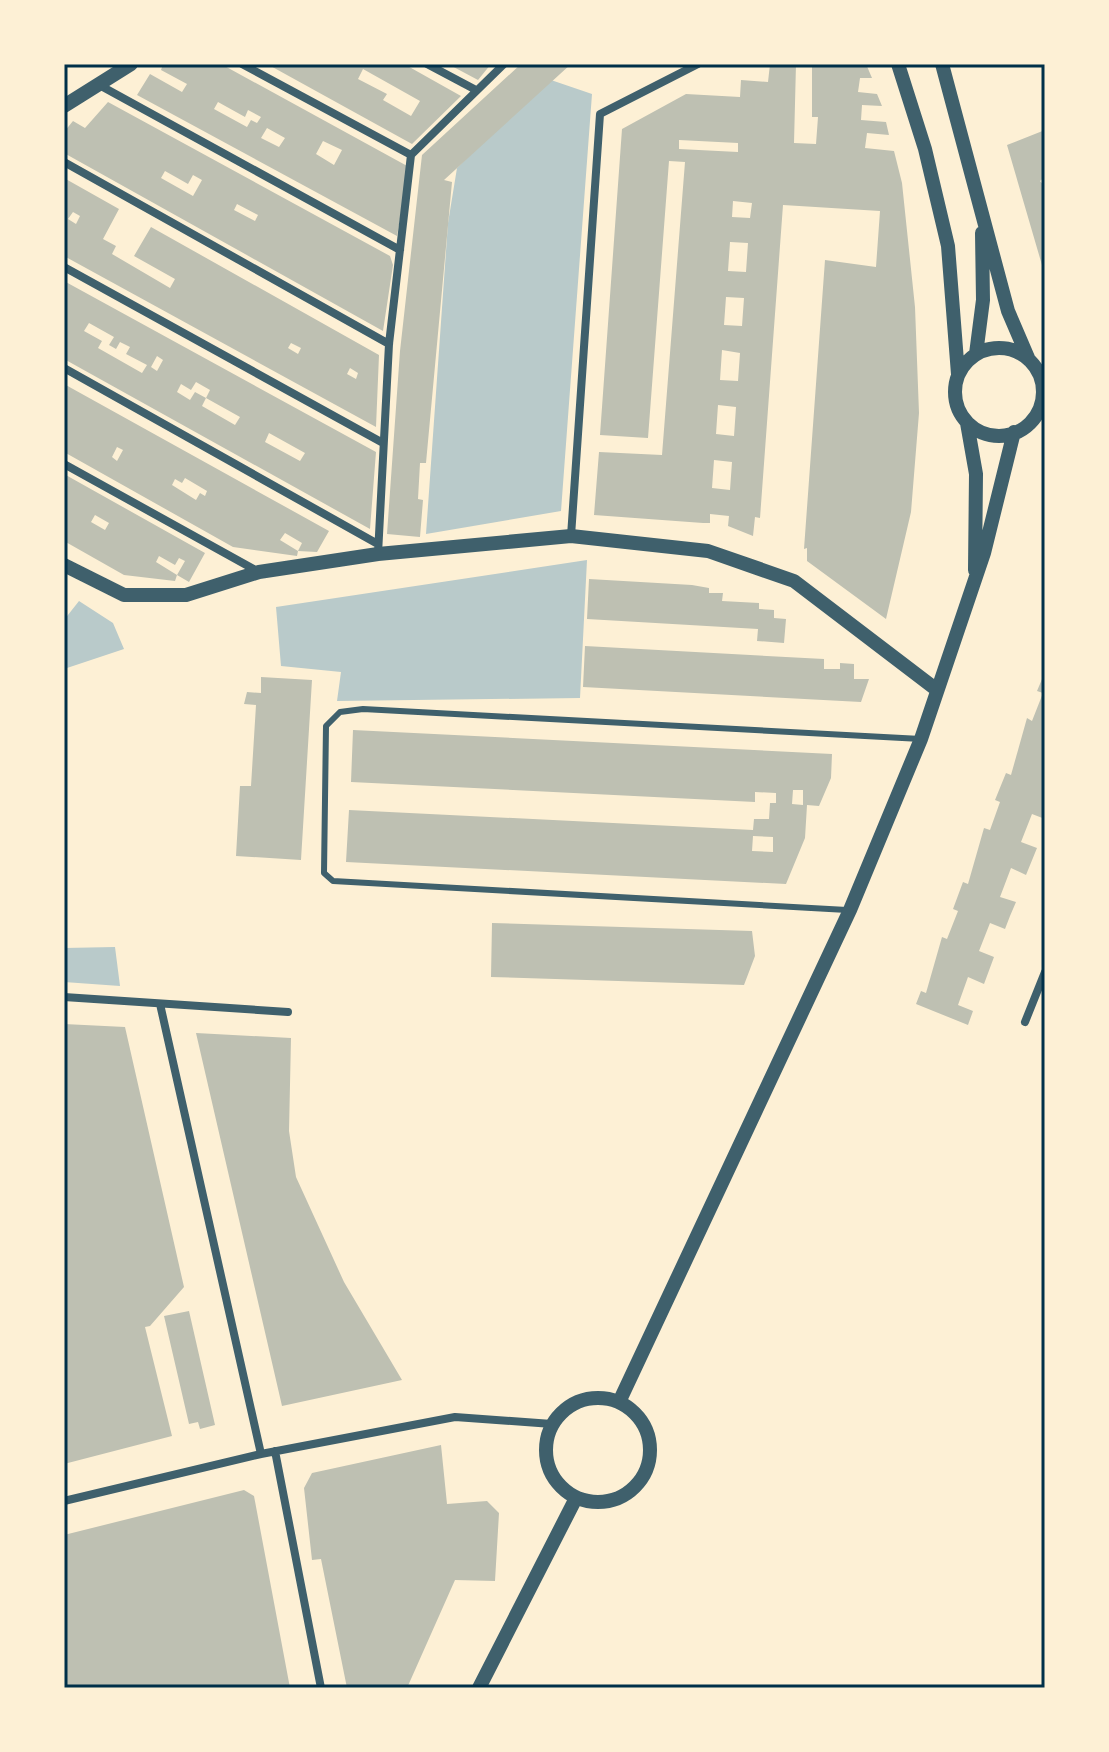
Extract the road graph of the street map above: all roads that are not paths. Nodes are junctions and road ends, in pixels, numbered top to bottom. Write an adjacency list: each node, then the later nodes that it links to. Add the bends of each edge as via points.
1 (131, 64): 8 (street)
2 (242, 64): 11 (street)
3 (427, 64): 9 (street)
4 (504, 64): 9 (street)
5 (698, 64): 26 (street, via 600,114)
6 (898, 64): 20 (street, via 948,246)
7 (942, 64): 13 (street)
8 (101, 86): 10 (street); 14 (street)
9 (476, 90): 11 (street)
10 (64, 106)
11 (411, 155): 14 (street)
12 (64, 162): 16 (street)
13 (980, 201): 17 (street, via 983,300); 18 (street, via 1008,311)
14 (400, 250): 16 (street)
15 (64, 267): 24 (street)
16 (389, 344): 24 (street)
17 (976, 354): 18 (street, via 999,347); 20 (street)
18 (1029, 360): 21 (street)
19 (64, 368): 27 (street)
20 (958, 374): 22 (street, via 955,400)
21 (1044, 390): 23 (street, via 1032,421)
22 (967, 423): 23 (street, via 990,435); 30 (street, via 976,474)
23 (1014, 432): 30 (street)
24 (383, 443): 27 (street)
25 (64, 464): 29 (street)
26 (571, 536): 27 (street); 31 (street, via 708,551 794,581)
27 (377, 549): 29 (street)
28 (65, 568): 29 (street, via 124,595 186,595)
29 (259, 572)
30 (976, 579): 31 (street)
31 (937, 690): 32 (street)
32 (921, 739): 33 (street); 33 (lane, via 363,709 340,712 326,726 324,873 333,881)
33 (850, 910): 39 (street)
34 (1045, 972): 38 (street)
35 (64, 997): 36 (street)
36 (160, 1004): 37 (street); 42 (street)
37 (288, 1012)
38 (1025, 1022)
39 (620, 1400): 40 (street, via 577,1401); 43 (street, via 640,1417 648,1433 648,1467 627,1494 610,1501)
40 (552, 1424): 41 (street, via 455,1417); 43 (street, via 546,1441 551,1474)
41 (275, 1451): 42 (street); 46 (street)
42 (261, 1454): 44 (street)
43 (576, 1498): 45 (street)
44 (64, 1501)
45 (499, 1651): 47 (street); 48 (street)
46 (321, 1688)
47 (479, 1688)
48 (490, 1688)

